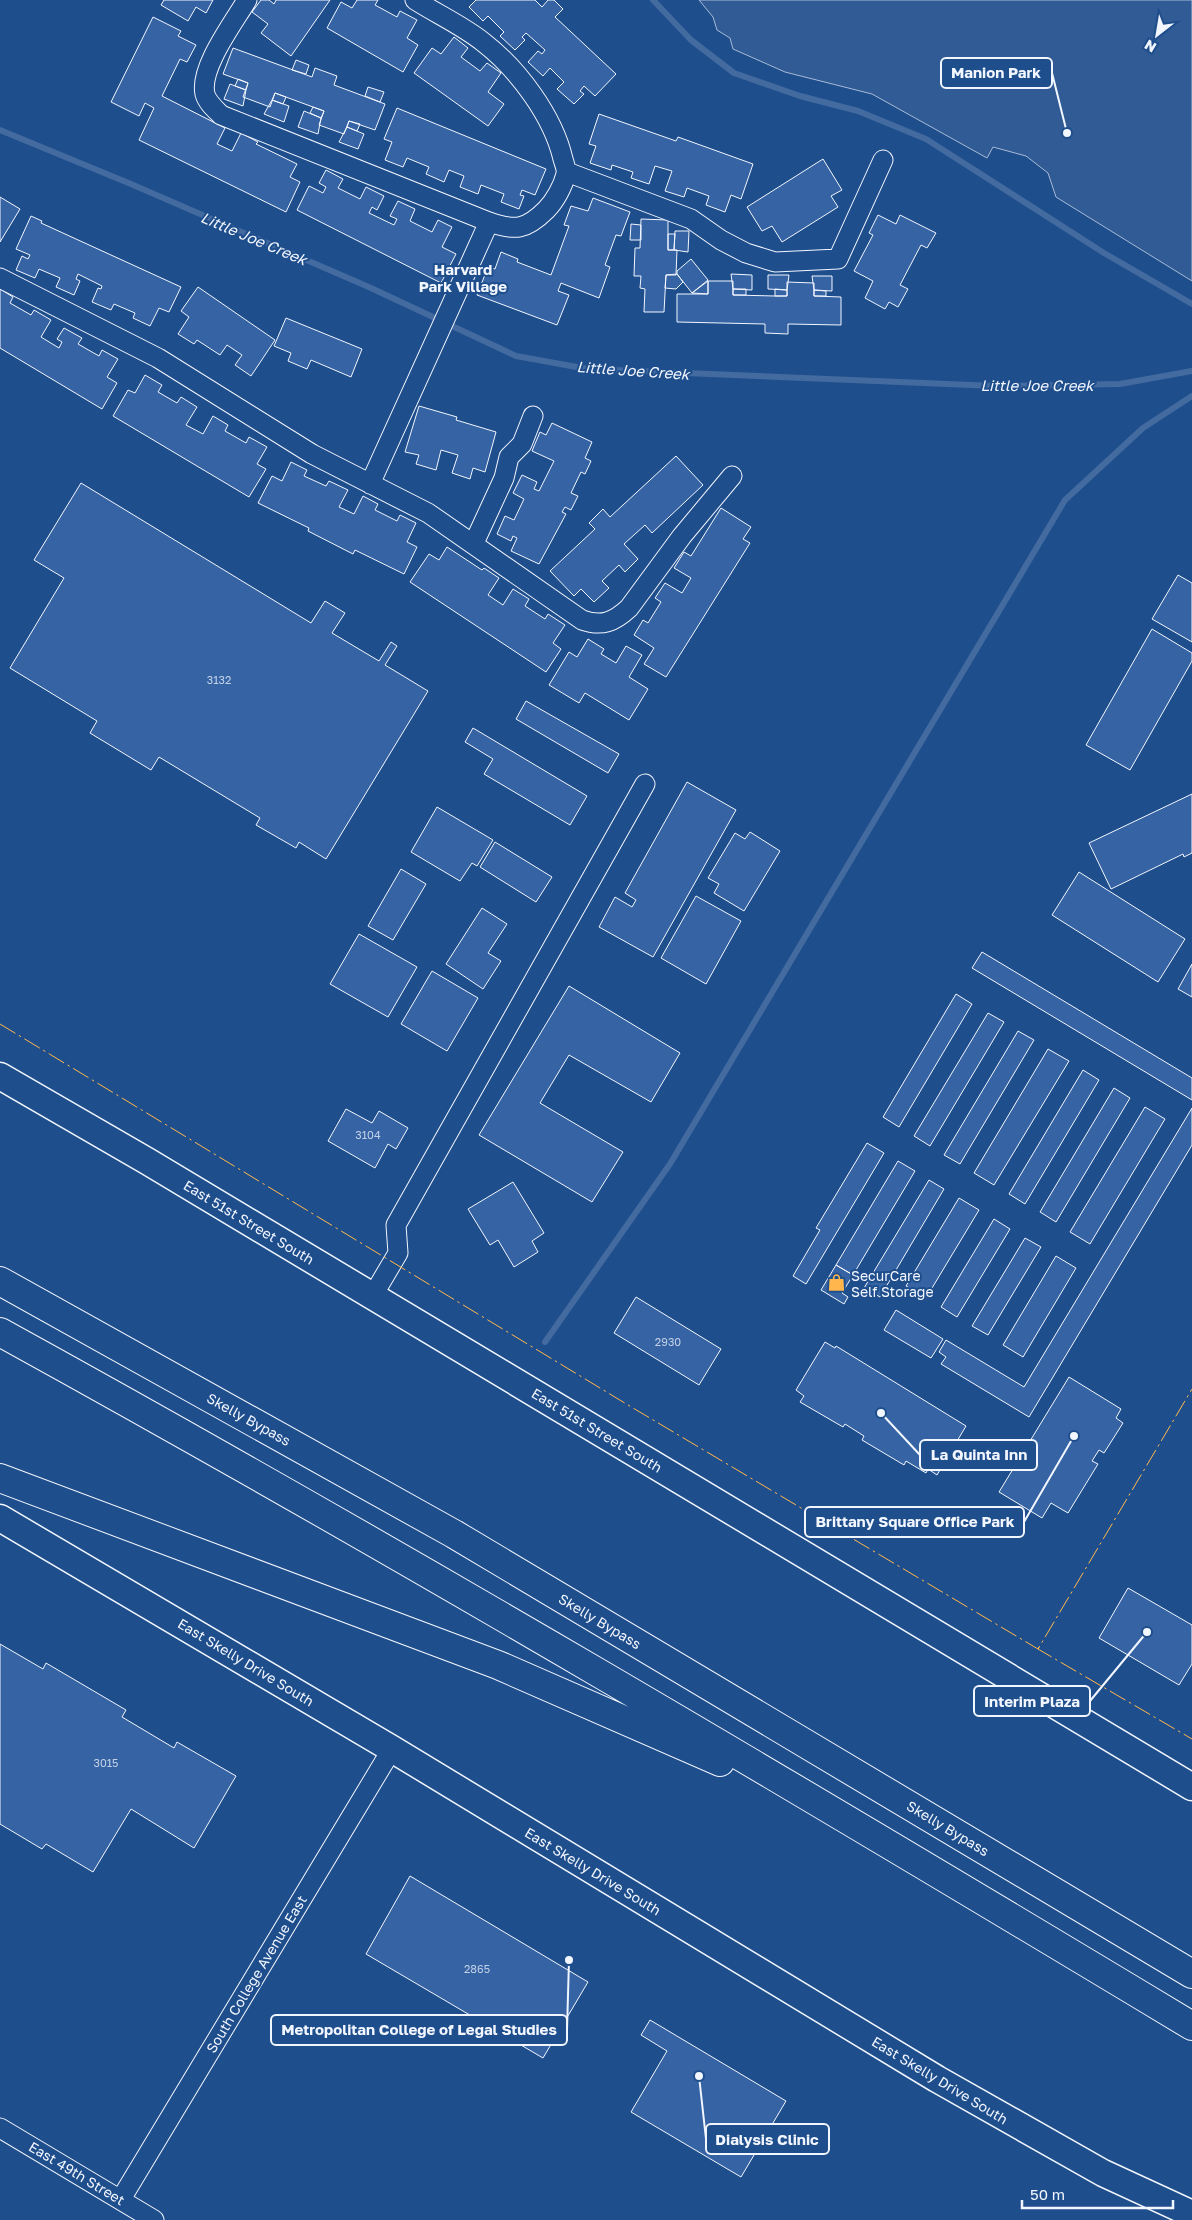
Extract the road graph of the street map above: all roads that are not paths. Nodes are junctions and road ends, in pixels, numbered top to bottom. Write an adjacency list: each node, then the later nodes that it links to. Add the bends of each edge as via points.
1 (247, 0): 5 (street, via 207,68 205,94 221,115)
2 (415, 0): 4 (street, via 483,42 527,87 559,139)
3 (883, 160): 4 (street, via 838,259 775,262 746,254 691,219)
4 (567, 172): 5 (street, via 559,193 534,222 520,228 506,228)
5 (489, 222): 9 (street)
6 (0, 278): 9 (street, via 158,358 312,454)
7 (533, 416): 10 (street, via 522,444 509,457 504,478)
8 (732, 476): 10 (street, via 682,536 630,608 608,623 595,625 582,620)
9 (370, 484): 10 (street, via 428,513)
10 (474, 543)
11 (645, 784): 14 (street, via 396,1225 398,1254)
12 (0, 1076): 14 (main road, East 51st Street South)
13 (0, 1281): 21 (highway, Skelly Bypass, via 454,1534)
14 (372, 1297): 19 (main road, East 51st Street South)
15 (0, 1332): 20 (highway, via 309,1506)
16 (0, 1478): 20 (highway, via 498,1665)
17 (0, 1518): 18 (main road, East Skelly Drive South)
18 (392, 1749): 24 (street, South College Avenue East); 25 (main road, East Skelly Drive South, via 962,2093 1103,2172)
19 (1192, 1787)
20 (840, 1815): 22 (highway)
21 (1192, 1974)
22 (1192, 2026)
23 (0, 2128): 24 (street, East 49th Street)
24 (121, 2199): 26 (street, East 49th Street)
25 (1192, 2214)
26 (154, 2220)

